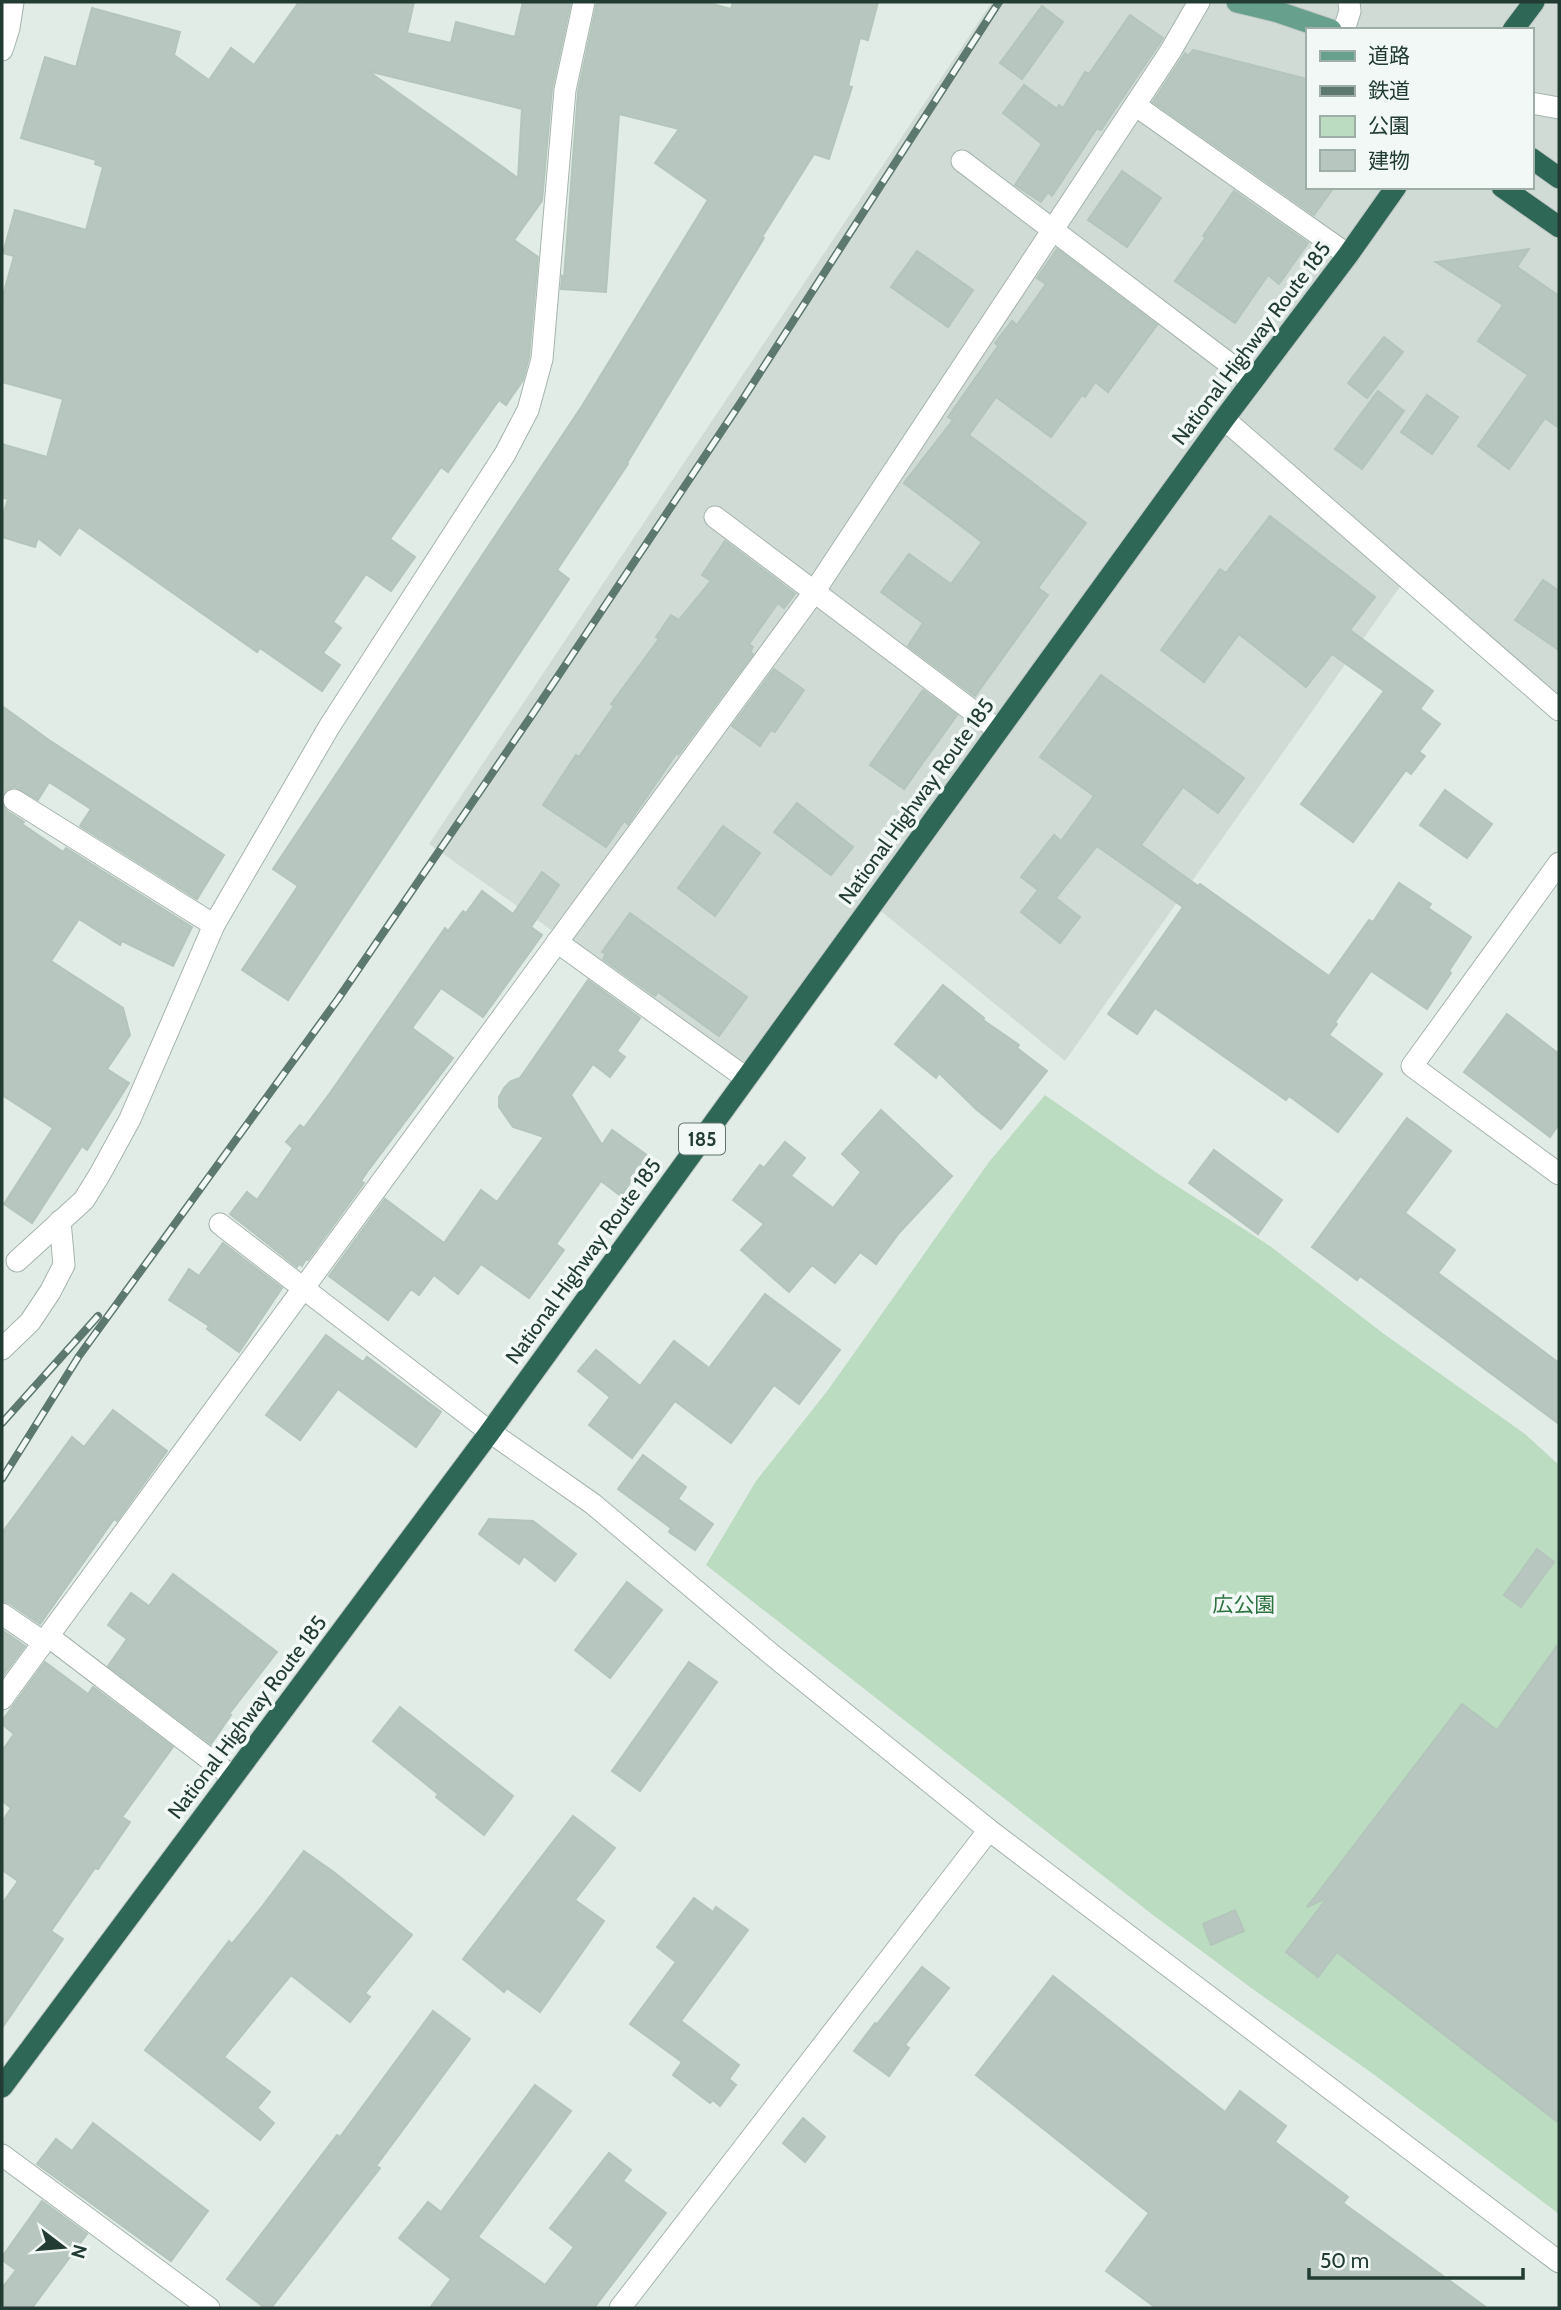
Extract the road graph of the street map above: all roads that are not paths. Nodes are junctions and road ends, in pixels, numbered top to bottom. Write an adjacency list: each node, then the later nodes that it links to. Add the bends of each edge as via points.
1 (13, 2): 10 (street)
2 (584, 2): 30 (street, via 565,90 542,359 528,410 505,454 329,727)
3 (1199, 2): 12 (street)
4 (1237, 2): 7 (main road)
5 (1349, 2): 8 (street)
6 (1534, 2): 9 (highway)
7 (1325, 28)
8 (1345, 28)
9 (1514, 28)
10 (2, 50)
11 (1533, 103): 13 (street)
12 (1135, 105): 20 (street); 21 (street)
13 (1559, 108)
14 (1533, 159): 16 (highway)
15 (962, 161): 20 (street)
16 (1559, 178)
17 (1395, 189): 21 (highway, National Highway Route 185 / 185)
18 (1506, 189): 19 (highway)
19 (1559, 227)
20 (1052, 230): 22 (street); 25 (street)
21 (1348, 255): 22 (highway, National Highway Route 185 / 185)
22 (1252, 381): 23 (highway, National Highway Route 185 / 185)
23 (1224, 419): 26 (street); 27 (highway, National Highway Route 185 / 185)
24 (715, 517): 25 (street)
25 (814, 592): 27 (street); 31 (street)
26 (1559, 710)
27 (998, 730): 32 (highway, National Highway Route 185 / 185)
28 (14, 800): 30 (street)
29 (1559, 863): 33 (street, via 1412,1066)
30 (214, 925): 34 (street, via 131,1119 84,1200)
31 (557, 942): 32 (street); 37 (street)
32 (746, 1078): 39 (highway, National Highway Route 185 / 185)
33 (1559, 1174)
34 (60, 1221): 36 (street); 38 (street, via 64,1265 30,1322)
35 (220, 1224): 37 (street)
36 (17, 1261)
37 (304, 1287): 39 (street); 41 (street)
38 (2, 1349)
39 (490, 1432): 43 (highway, National Highway Route 185 / 185); 44 (street, via 593,1504)
40 (2, 1614): 41 (street)
41 (46, 1639): 42 (street); 43 (street)
42 (2, 1699)
43 (233, 1777): 45 (highway, National Highway Route 185 / 185)
44 (989, 1830): 47 (street); 49 (street)
45 (2, 2087)
46 (2, 2155): 48 (street)
47 (1559, 2262)
48 (209, 2308)
49 (620, 2308)

